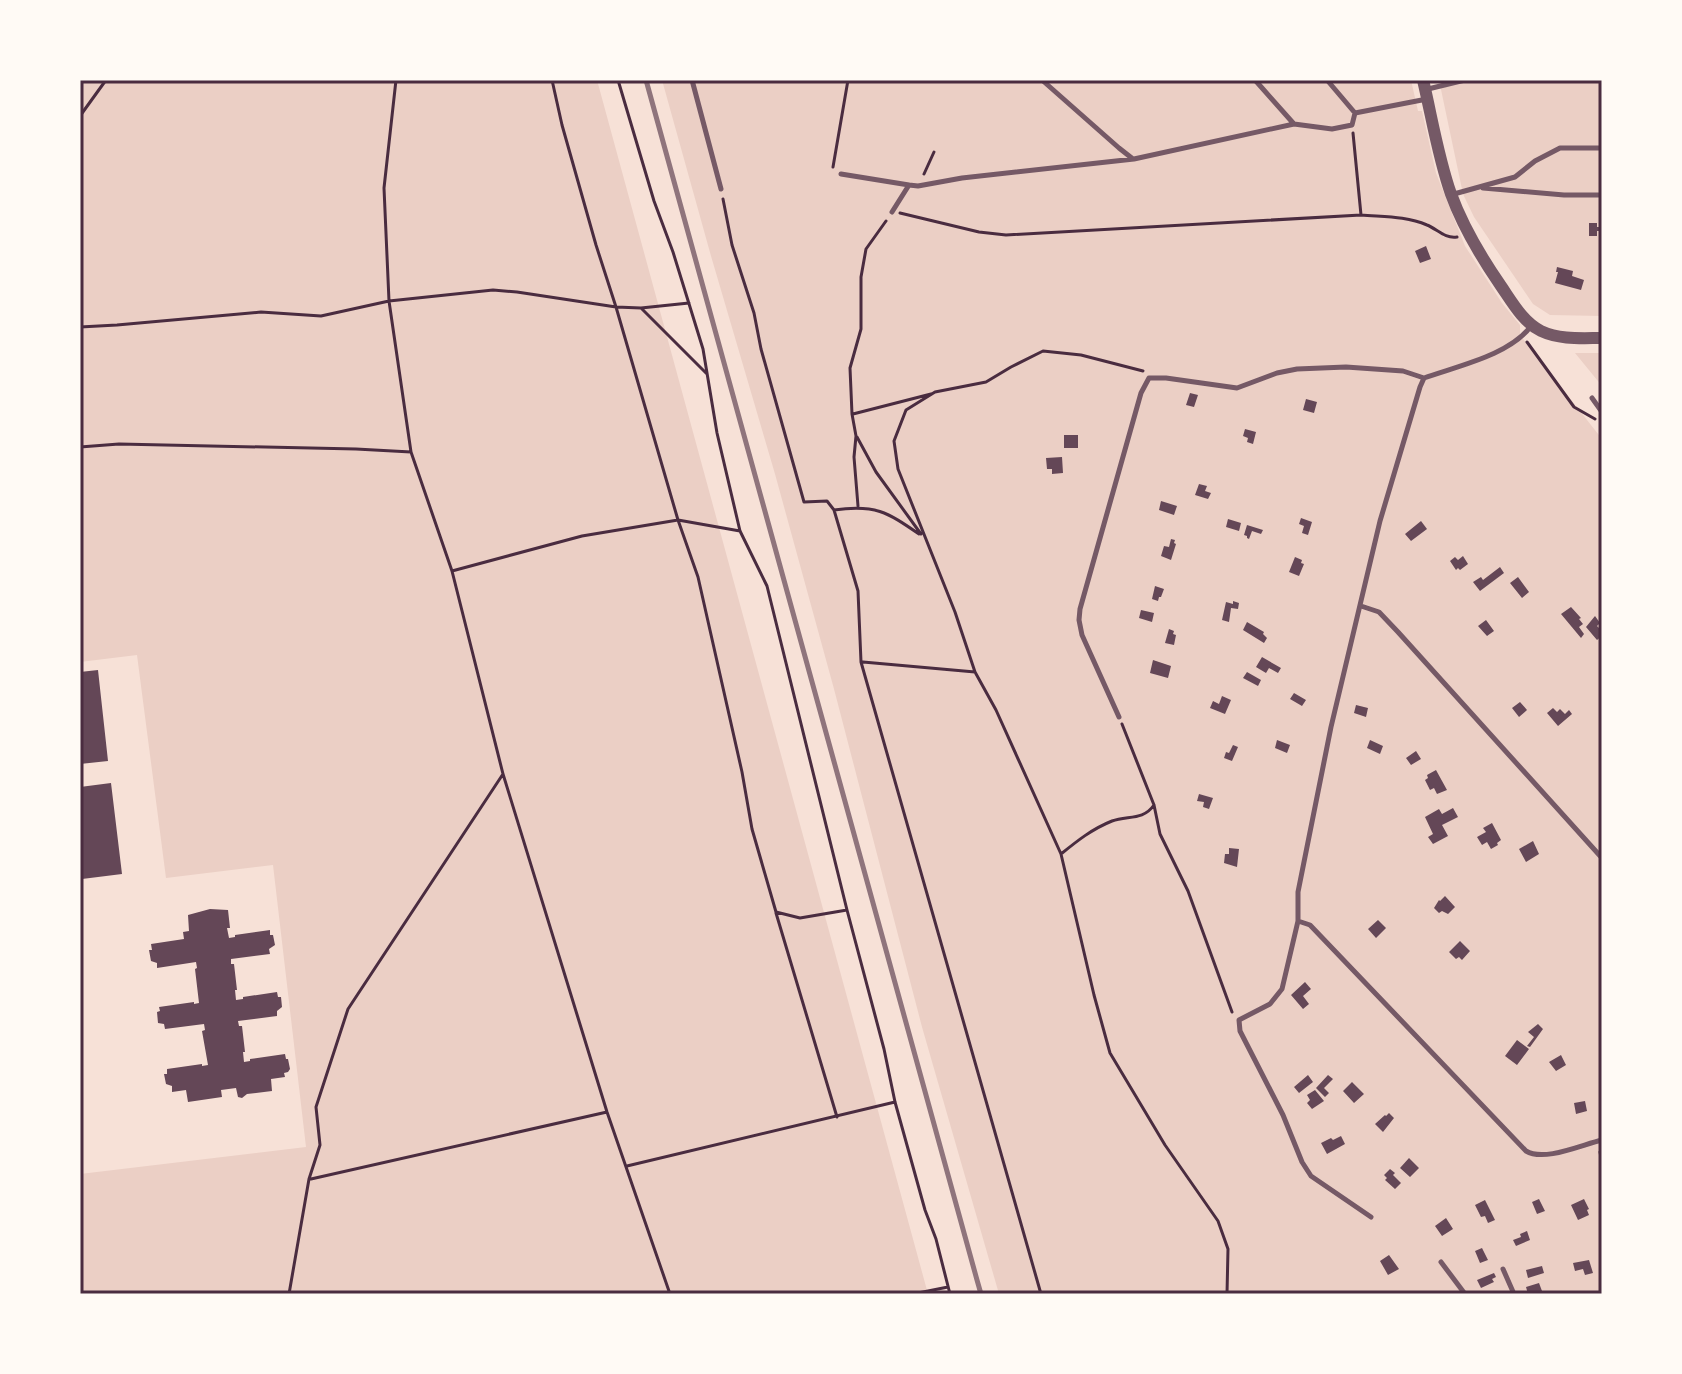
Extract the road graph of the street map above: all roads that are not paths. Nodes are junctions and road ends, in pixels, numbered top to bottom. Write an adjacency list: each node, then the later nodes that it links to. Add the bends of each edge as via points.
1 (692, 80): 14 (lane)
2 (1042, 80): 10 (lane)
3 (1255, 80): 8 (lane)
4 (1327, 80): 7 (lane)
5 (1465, 80): 6 (lane)
6 (1425, 90): 7 (lane); 15 (street)
7 (1355, 113): 8 (lane, via 1352,125 1332,129)
8 (1294, 124): 10 (lane)
9 (1602, 148): 13 (lane, via 1560,148 1515,177)
10 (1134, 159): 12 (lane)
11 (841, 174): 12 (lane)
12 (909, 185): 17 (lane)
13 (1478, 188): 15 (lane); 16 (lane)
14 (721, 189)
15 (1451, 194): 18 (street, via 1467,232)
16 (1602, 195)
17 (892, 212)
18 (1531, 325): 19 (street, via 1558,337); 20 (lane, via 1523,337 1500,351)
19 (1602, 338)
20 (1424, 378): 23 (lane, via 1380,521); 24 (lane, via 1346,367 1287,371 1237,388 1149,378 1079,620)
21 (1592, 398): 22 (lane)
22 (1602, 412)
23 (1361, 606): 25 (lane, via 1379,612); 26 (lane, via 1303,864)
24 (1119, 717)
25 (1602, 858)
26 (1298, 921): 27 (lane, via 1310,925 1526,1151 1548,1154); 28 (lane, via 1282,989 1270,1004 1239,1020 1240,1031 1311,1176)
27 (1602, 1140)
28 (1371, 1217)
29 (1441, 1262): 31 (lane)
30 (1503, 1269): 32 (lane)
31 (1465, 1294)
32 (1514, 1294)

